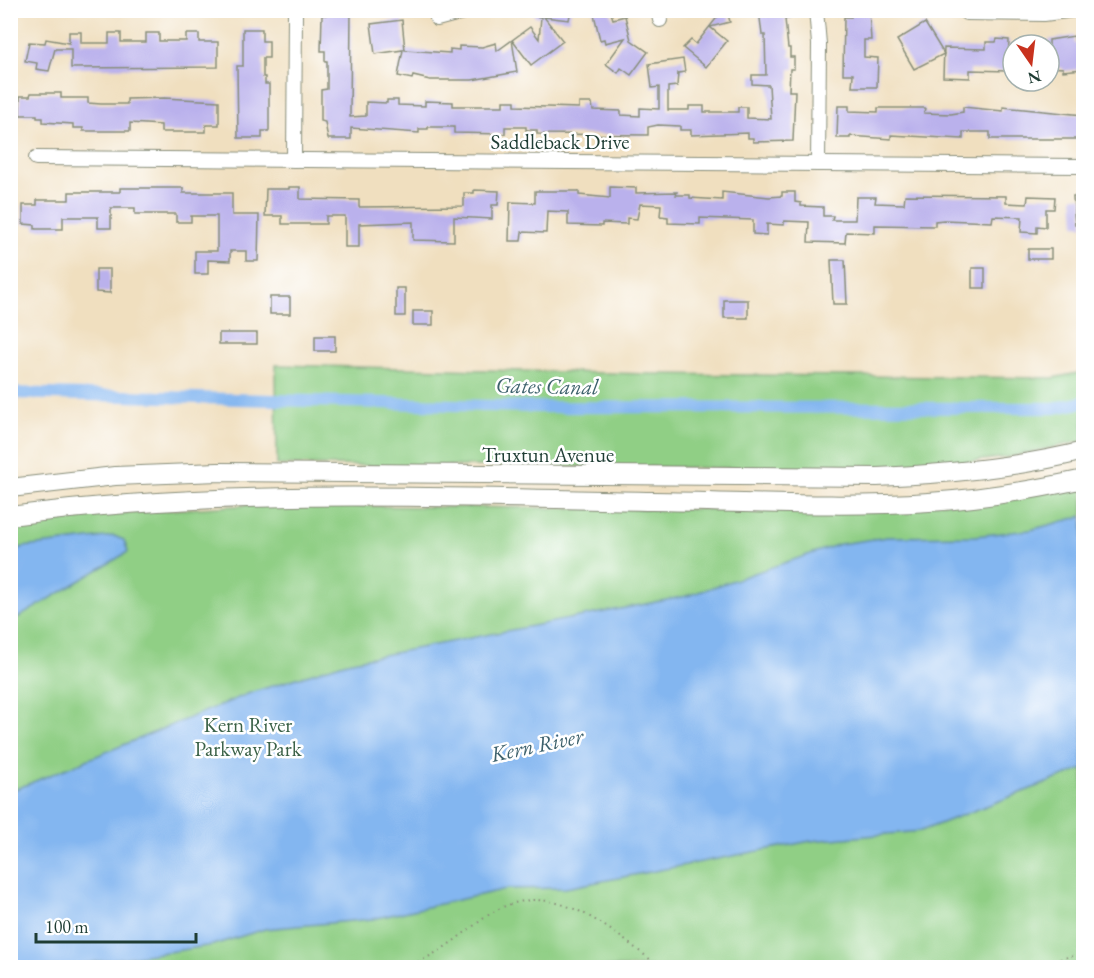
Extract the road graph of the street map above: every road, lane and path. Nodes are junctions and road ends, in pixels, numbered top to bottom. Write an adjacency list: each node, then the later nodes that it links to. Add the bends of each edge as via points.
1 (295, 10): 8 (street)
2 (471, 10): 6 (street)
3 (816, 10): 9 (street)
4 (1074, 10): 5 (street)
5 (966, 14)
6 (437, 19)
7 (36, 158): 8 (street, Saddleback Drive)
8 (294, 160): 9 (street, Saddleback Drive)
9 (818, 164): 10 (street, Saddleback Drive)
10 (1083, 166)
11 (1083, 451): 13 (main road, Truxtun Avenue, via 1030,463 877,477 218,472 115,476)
12 (1083, 479): 14 (main road, Truxtun Avenue, via 930,502 877,504 218,499 117,504)
13 (10, 488)
14 (10, 516)
15 (1083, 953): 18 (path)
16 (401, 968): 17 (path, via 441,951 512,903 536,899 567,906 600,921)
17 (662, 968)
18 (1025, 968)

